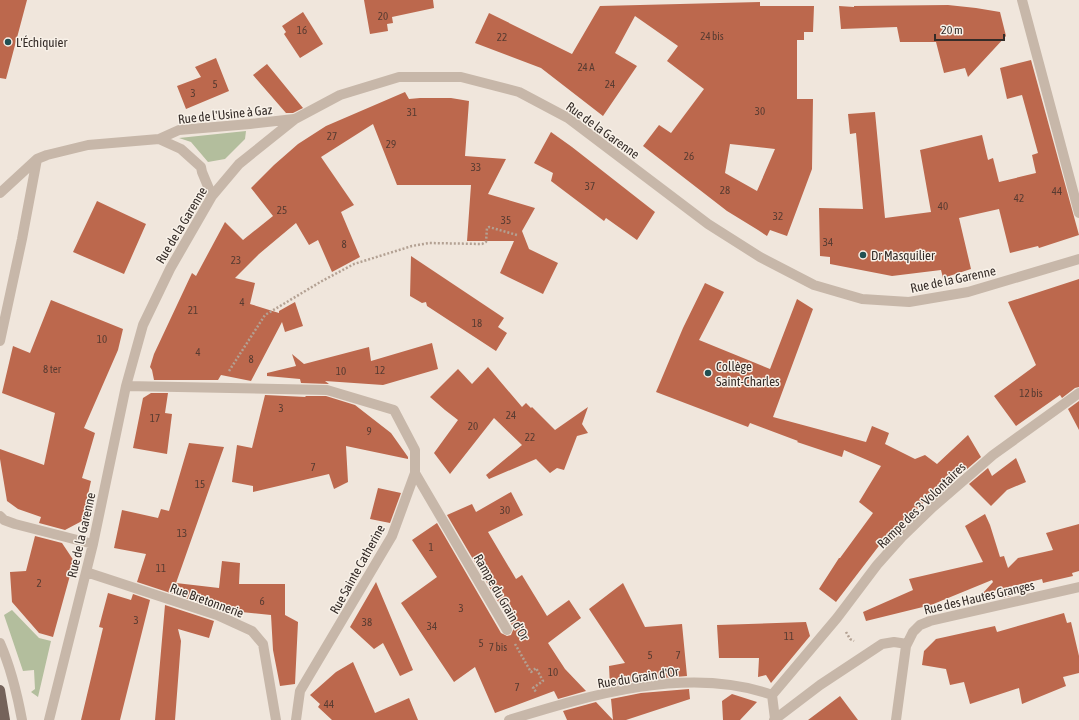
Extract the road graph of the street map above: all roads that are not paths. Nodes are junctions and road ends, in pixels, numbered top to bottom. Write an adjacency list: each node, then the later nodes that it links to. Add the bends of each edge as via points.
1 (1022, 0): 7 (street)
2 (294, 119): 3 (street, Rue de l'Usine à Gaz, via 178,130); 6 (street, Rue de la Garenne, via 239,164); 8 (street, Rue de la Garenne, via 340,95 399,77 461,77 519,92 568,118 708,224 760,257 814,285 862,299 909,302 968,292)
3 (159, 139): 4 (street, Rue de l'Usine à Gaz, via 88,145); 6 (street, Rue de l'Usine à Gaz, via 181,149 201,167)
4 (37, 159): 5 (street, Rue de l'Usine à Gaz); 9 (street)
5 (0, 193)
6 (212, 196): 10 (street, Rue de la Garenne, via 170,269 143,325)
7 (1079, 213)
8 (1079, 259)
9 (0, 341)
10 (126, 386): 12 (street, Rue Sainte Catherine, via 327,390 394,410 415,450); 14 (street, Rue de la Garenne)
11 (1079, 393): 21 (street, Rampe des 3 Volontaires, via 993,455 902,537)
12 (415, 473): 17 (street, Rampe du Grain d'Or); 26 (street, Rue Sainte Catherine, via 392,536 300,692)
13 (0, 516): 14 (street, via 15,524)
14 (93, 544): 15 (street, Rue de la Garenne)
15 (86, 572): 24 (street, Rue de la Garenne); 25 (street, Rue Bretonnerie, via 217,615 252,631 263,644)
16 (1079, 587): 19 (street, Rue des Hautes Granges, via 930,621 920,625 913,632)
17 (506, 630)
18 (0, 643): 23 (street, via 9,665)
19 (907, 644): 28 (street, via 882,644 820,685); 29 (street)
20 (0, 690): 22 (main road)
21 (772, 695): 27 (street, Rue du Grain d'Or, via 746,687 719,684 657,684 551,707); 28 (street)
22 (5, 720)
23 (22, 720)
24 (49, 720)
25 (276, 720)
26 (296, 720)
27 (509, 720)
28 (775, 720)
29 (896, 720)

